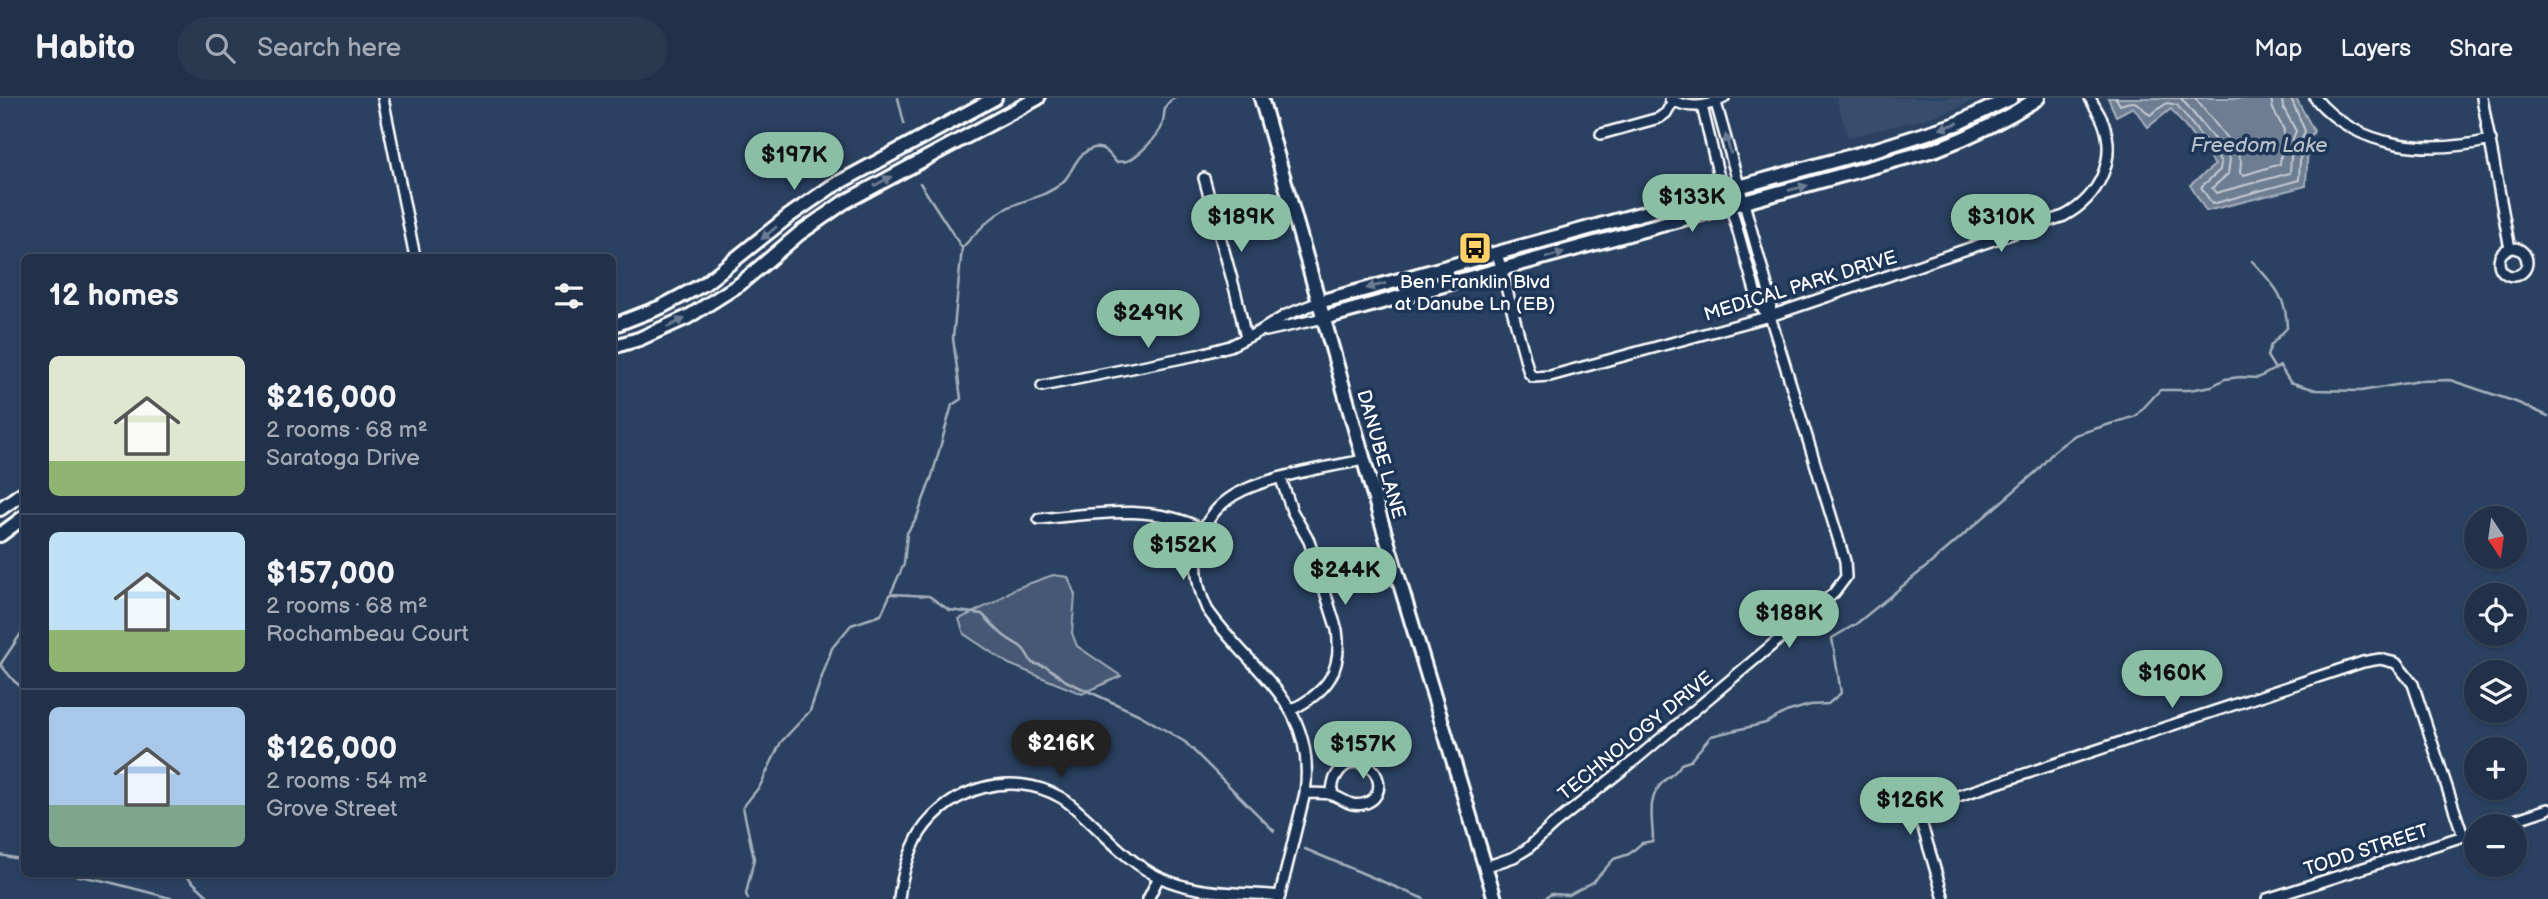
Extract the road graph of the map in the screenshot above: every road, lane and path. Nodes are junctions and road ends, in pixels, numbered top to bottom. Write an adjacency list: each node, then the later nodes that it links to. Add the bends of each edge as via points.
1 (383, 98): 22 (street)
2 (995, 98): 27 (street, one-way to 27, via 831,187 704,284)
3 (1038, 98): 30 (street, one-way to 3, via 696,312 740,284 844,202)
4 (1261, 98): 24 (street, DANUBE LANE)
5 (2011, 98): 16 (street, one-way to 16, via 1943,129)
6 (2038, 98): 18 (street, one-way to 6, via 1937,149)
7 (2090, 98): 25 (street, MEDICAL PARK DRIVE, via 2105,125 2108,152 2101,184 2080,207 2056,220)
8 (2315, 98): 14 (street, via 2354,129 2395,144 2439,148)
9 (2482, 98): 14 (street)
10 (1670, 100): 12 (street); 13 (street, via 1666,114 1659,118)
11 (1720, 100): 12 (street); 16 (street, TECHNOLOGY DRIVE, one-way to 11)
12 (1702, 106): 17 (street, TECHNOLOGY DRIVE)
13 (1601, 134)
14 (2491, 140): 20 (street)
15 (1204, 178): 29 (street)
16 (1740, 186): 17 (street); 18 (street, TECHNOLOGY DRIVE)
17 (1722, 190): 19 (street, TECHNOLOGY DRIVE); 21 (street)
18 (1744, 202): 19 (street); 25 (street, TECHNOLOGY DRIVE, via 1771,300)
19 (1729, 206): 23 (street, one-way to 19); 25 (street, TECHNOLOGY DRIVE, via 1759,305)
20 (2510, 249)
21 (1497, 253): 23 (street, MEDICAL PARK DRIVE); 24 (street, one-way to 24)
22 (414, 254)
23 (1502, 270): 25 (street, MEDICAL PARK DRIVE, via 1533,377); 26 (street)
24 (1319, 302): 26 (street, DANUBE LANE); 28 (street)
25 (1770, 316): 46 (street, TECHNOLOGY DRIVE, via 1844,559 1847,575 1843,583 1527,849)
26 (1324, 318): 28 (street); 32 (street, DANUBE LANE)
27 (616, 324)
28 (1260, 331): 29 (street)
29 (1246, 338): 31 (street, via 1198,355)
30 (616, 346)
31 (1042, 386)
32 (1364, 460): 33 (street); 46 (street, DANUBE LANE)
33 (1281, 479): 38 (street, via 1231,498); 40 (street, via 1309,541 1339,644 1332,677)
34 (21, 494): 35 (street)
35 (0, 509)
36 (21, 519): 39 (street)
37 (1039, 519): 38 (street, via 1139,514 1172,517)
38 (1202, 529): 40 (street, via 1196,561 1200,595)
39 (0, 535)
40 (1291, 710): 41 (street, via 1306,750)
41 (1305, 793): 42 (street); 48 (street)
42 (1332, 794): 42 (street, via 1339,770 1352,762 1375,771 1375,796 1368,803 1352,803)
43 (2548, 809): 44 (street)
44 (2527, 816)
45 (2463, 836): 52 (street, via 2413,684 2396,663 2380,659 1931,805 1922,825); 53 (street, TODD STREET)
46 (1485, 867): 51 (street, DANUBE LANE)
47 (1160, 877): 48 (street, via 1200,889); 49 (street, via 1127,856 1063,798 1041,788 1000,783 962,796 925,826 906,868); 50 (street)
48 (1279, 897)
49 (899, 899)
50 (1148, 899)
51 (1495, 899)
52 (1944, 899)
53 (2267, 899)

